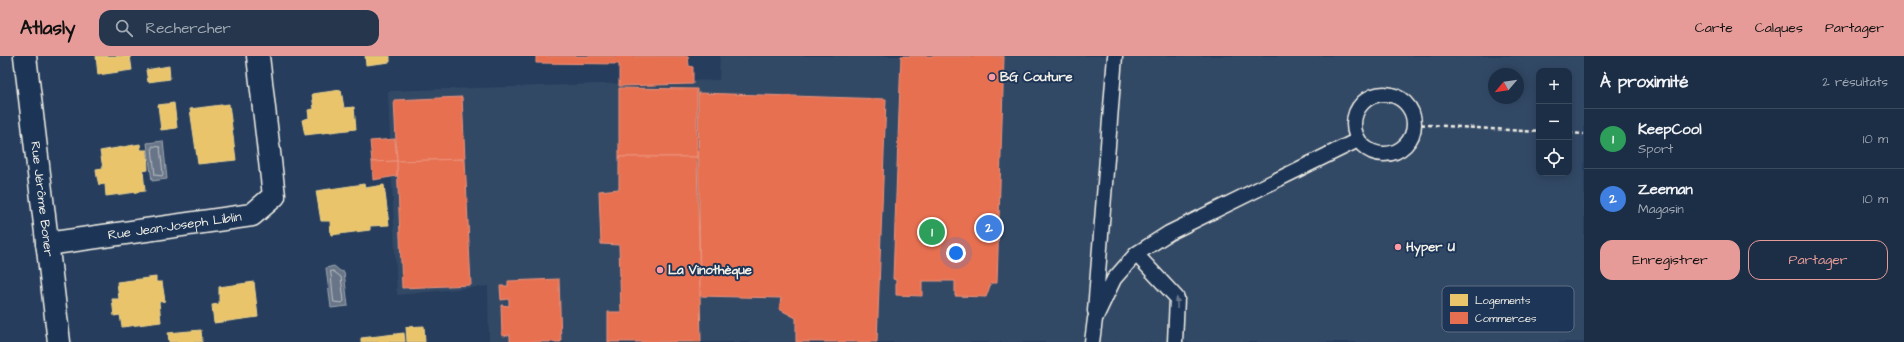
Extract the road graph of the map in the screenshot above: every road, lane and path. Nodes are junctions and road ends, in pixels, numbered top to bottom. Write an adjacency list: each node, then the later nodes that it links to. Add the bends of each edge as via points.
1 (25, 56): 9 (street, Rue Jérôme Boner)
2 (258, 56): 9 (street, Rue Jean-Joseph Liblin, via 274,196 252,215)
3 (1115, 56): 11 (lane)
4 (1414, 124): 5 (path); 8 (lane, via 1408,142 1392,153 1373,152); 8 (lane, via 1413,115 1403,100 1395,95 1377,94 1364,101 1356,112 1354,122)
5 (1536, 132)
6 (1572, 133): 7 (path)
7 (1584, 134)
8 (1358, 140): 10 (lane, via 1169,233)
9 (47, 244): 12 (street, Rue Jérôme Boner)
10 (1136, 254): 11 (lane, via 1114,279); 14 (lane, one-way to 10, via 1178,298)
11 (1095, 319): 13 (lane)
12 (59, 342)
13 (1092, 342)
14 (1174, 342)

